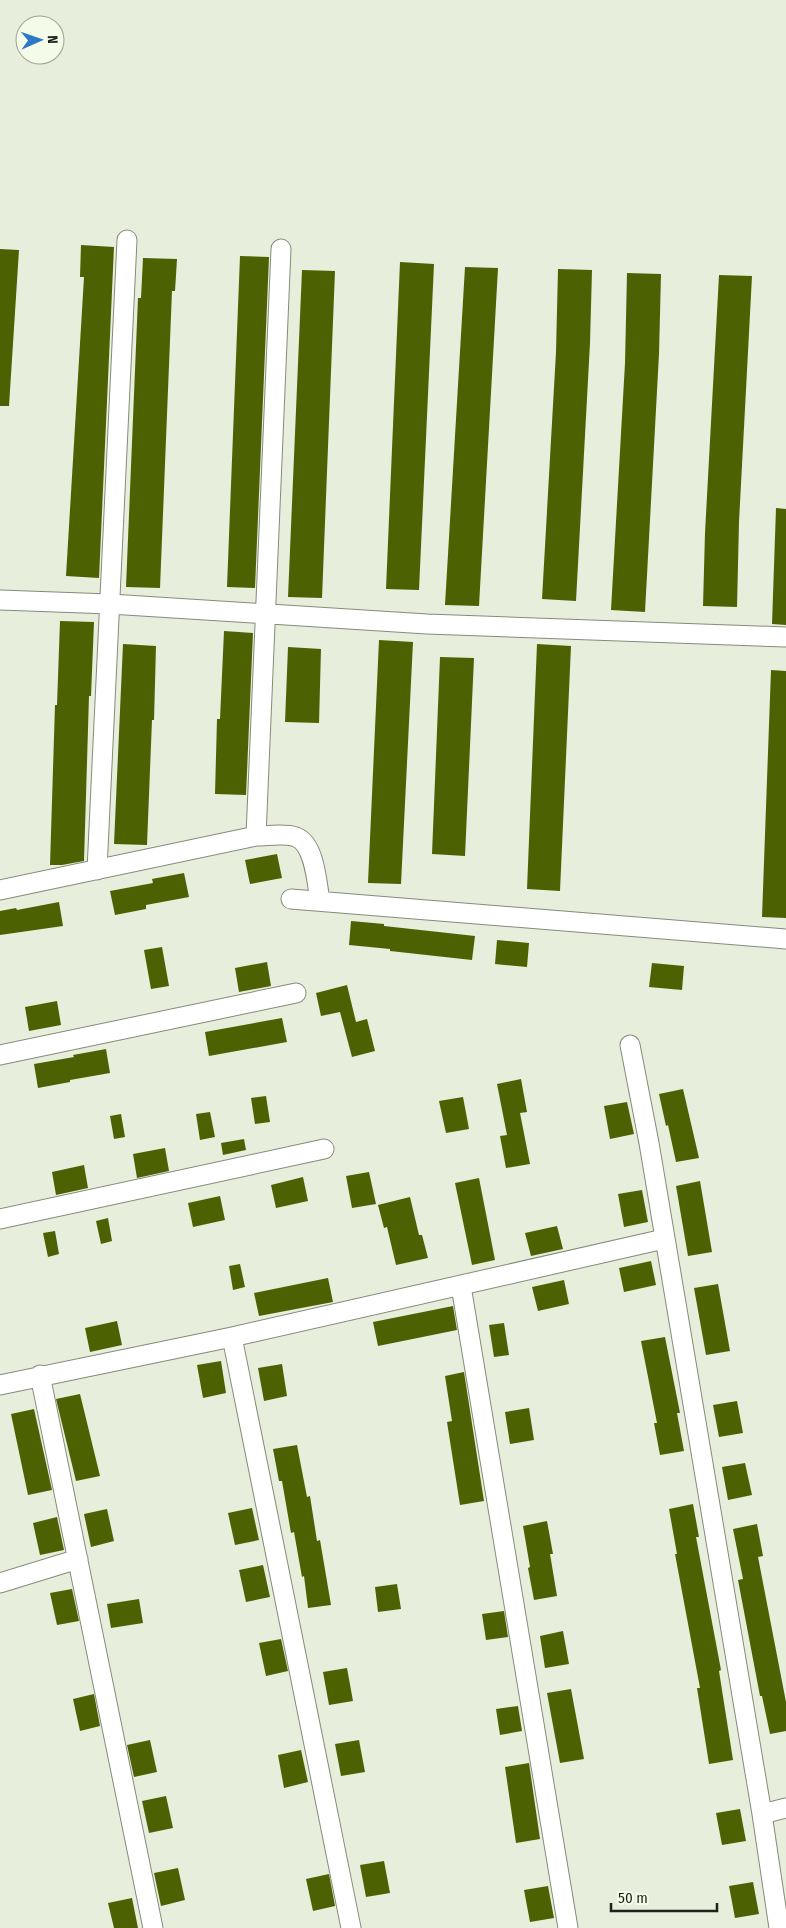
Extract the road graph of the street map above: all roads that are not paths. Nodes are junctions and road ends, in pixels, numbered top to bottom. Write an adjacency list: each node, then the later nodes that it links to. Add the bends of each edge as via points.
1 (127, 240): 4 (street)
2 (281, 249): 5 (street)
3 (0, 600): 4 (street)
4 (110, 604): 5 (street); 8 (street)
5 (267, 613): 6 (street, via 427,624); 7 (street)
6 (786, 637)
7 (256, 836): 8 (street); 11 (street, via 298,838 311,854)
8 (97, 870): 9 (street)
9 (0, 890)
10 (291, 899): 11 (street)
11 (320, 901): 12 (street)
12 (786, 939)
13 (296, 993): 15 (street)
14 (630, 1045): 18 (street)
15 (0, 1055)
16 (324, 1148): 17 (street)
17 (0, 1219)
18 (664, 1240): 19 (street); 26 (street)
19 (461, 1286): 20 (street); 29 (street)
20 (232, 1336): 21 (street); 28 (street)
21 (40, 1375): 22 (street); 23 (street)
22 (0, 1384)
23 (78, 1559): 24 (street); 27 (street)
24 (0, 1583)
25 (786, 1808): 26 (street)
26 (762, 1814): 30 (street)
27 (153, 1928)
28 (351, 1928)
29 (568, 1928)
30 (779, 1928)

